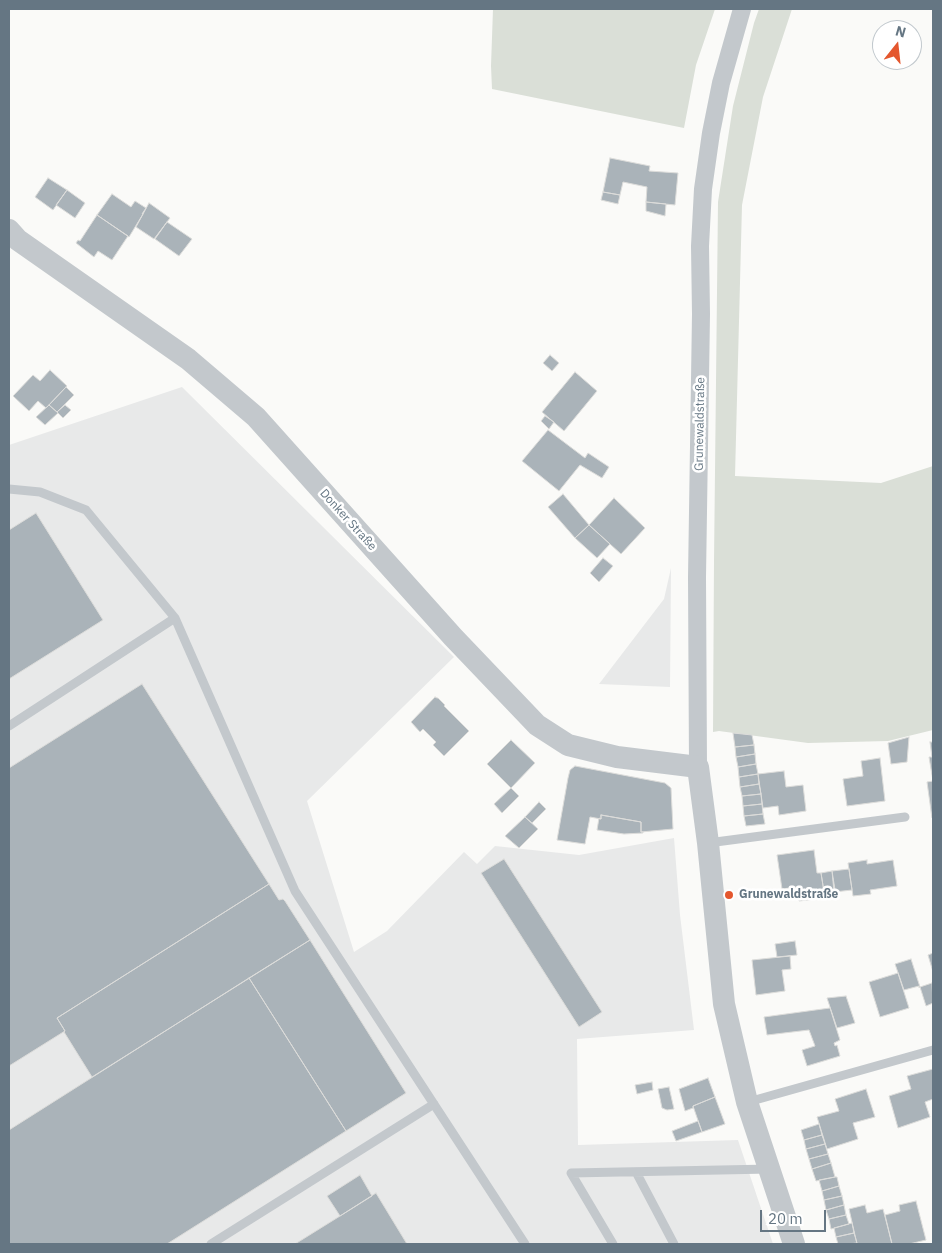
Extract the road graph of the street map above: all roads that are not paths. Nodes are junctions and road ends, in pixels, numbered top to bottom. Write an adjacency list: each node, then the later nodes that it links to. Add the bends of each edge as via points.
1 (742, 9): 6 (street, Grunewaldstraße, via 721,83 703,189 697,577)
2 (9, 230): 6 (street, Donker Straße, via 18,240 188,359 256,417 446,630 538,725 568,745 617,758)
3 (9, 489): 4 (lane, via 40,492 86,510)
4 (175, 618): 5 (lane); 11 (lane, via 295,891)
5 (9, 726)
6 (698, 767): 8 (street, Grunewaldstraße)
7 (905, 817): 8 (lane)
8 (708, 843): 10 (street, Grunewaldstraße, via 724,1004)
9 (933, 1050): 10 (lane)
10 (747, 1102): 12 (street, Grunewaldstraße)
11 (434, 1104): 14 (lane); 15 (lane)
12 (770, 1169): 13 (lane); 18 (street, Grunewaldstraße)
13 (636, 1172): 16 (lane, via 571,1173); 17 (lane)
14 (211, 1244)
15 (525, 1244)
16 (614, 1244)
17 (674, 1244)
18 (794, 1244)

